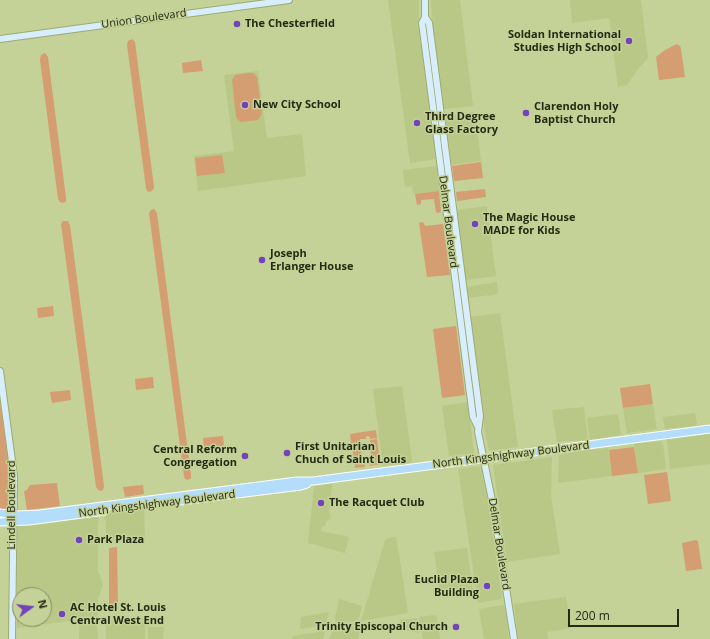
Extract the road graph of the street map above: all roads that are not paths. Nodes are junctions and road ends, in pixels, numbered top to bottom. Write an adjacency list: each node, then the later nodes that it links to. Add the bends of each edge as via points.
1 (289, 0): 3 (main road, Union Boulevard)
2 (425, 0): 6 (main road, Delmar Boulevard, via 425,17 428,23 480,416 478,427)
3 (0, 39)
4 (0, 371): 8 (main road, Lindell Boulevard, via 13,470)
5 (710, 429): 6 (main road, North Kingshighway Boulevard)
6 (483, 458): 8 (main road, North Kingshighway Boulevard); 11 (main road, Delmar Boulevard)
7 (0, 513): 8 (main road, North Kingshighway Boulevard)
8 (12, 518): 9 (main road, North Kingshighway Boulevard); 10 (main road, Lindell Boulevard)
9 (0, 522)
10 (12, 639)
11 (514, 639)

